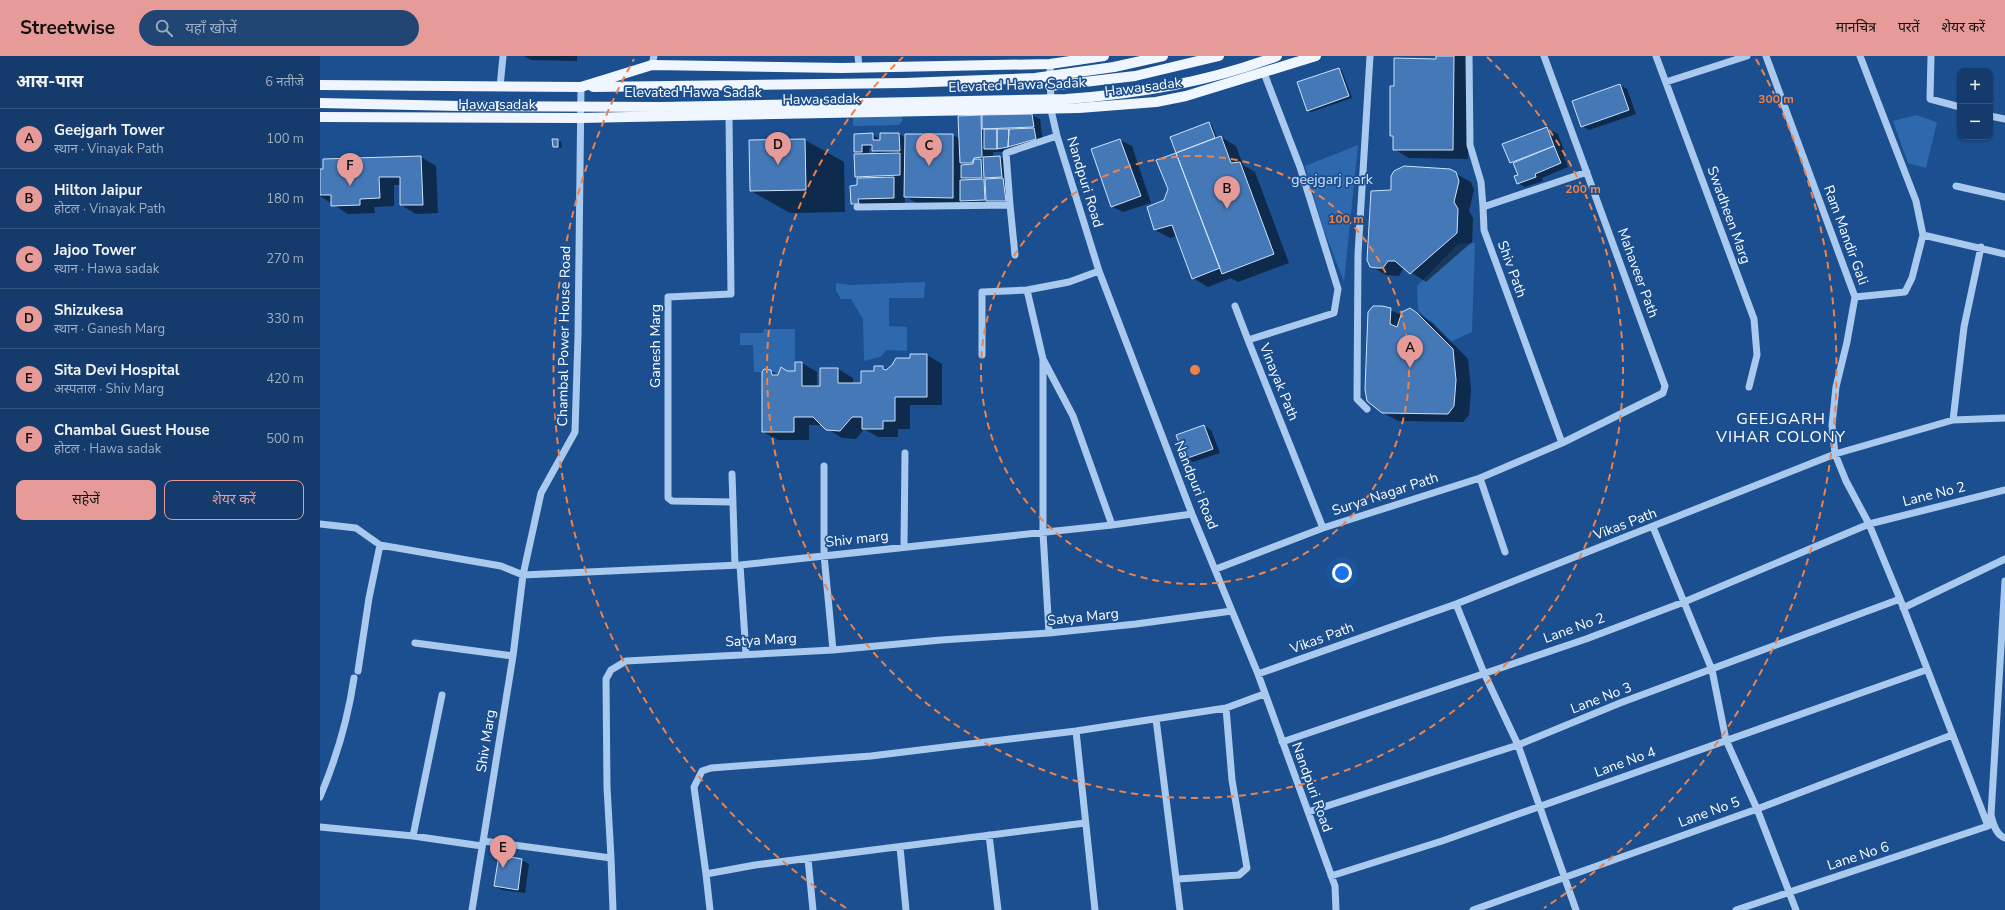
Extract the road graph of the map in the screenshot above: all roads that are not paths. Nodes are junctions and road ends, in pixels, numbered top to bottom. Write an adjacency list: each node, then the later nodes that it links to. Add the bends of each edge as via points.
1 (503, 56): 24 (street)
2 (858, 56): 19 (street)
3 (1104, 56): 18 (main road, Hawa sadak)
4 (1163, 56): 25 (main road, Elevated Hawa Sadak, bridge, via 1114,67 1035,78 906,83)
5 (1219, 56): 23 (main road, via 1136,76)
6 (1277, 56): 26 (main road, Elevated Hawa Sadak, bridge, via 1252,66 1184,84 1119,95 1066,99 661,107)
7 (1316, 56): 20 (main road, Hawa sadak)
8 (1370, 56): 53 (street, via 1358,254 1357,399)
9 (1469, 56): 40 (street, Shiv Path, via 1470,145 1481,182)
10 (1544, 56): 35 (street, Mahaveer Path)
11 (1656, 56): 21 (street, Swadheen Marg)
12 (1747, 56): 21 (street)
13 (1766, 56): 47 (street, Ram Mandir Gali)
14 (1860, 56): 41 (street, via 1916,201)
15 (1932, 56): 27 (street, via 1930,99)
16 (653, 60): 19 (main road, Hawa sadak); 25 (main road, Hawa sadak)
17 (1021, 60): 18 (main road, Hawa sadak); 19 (main road, Hawa sadak)
18 (1050, 64): 23 (street, Nandpuri Road)
19 (859, 67)
20 (1264, 73): 28 (main road, Hawa sadak, via 1156,102); 49 (street, Vinayak Path, via 1300,167 1338,289 1334,313)
21 (1666, 82): 52 (street, Swadheen Marg, via 1754,319 1758,355)
22 (320, 85): 24 (main road, Hawa sadak)
23 (1050, 86): 28 (street, Nandpuri Road)
24 (500, 87): 25 (main road, Hawa sadak)
25 (580, 87): 32 (street, Chambal Power House Road)
26 (320, 103)
27 (1957, 107)
28 (1051, 110): 29 (main road, Hawa sadak); 34 (street, Nandpuri Road)
29 (729, 115): 32 (main road, Hawa sadak); 63 (street, Ganesh Marg, via 731,294 668,297 668,498 672,501)
30 (320, 117): 32 (main road, Hawa sadak)
31 (1993, 117): 33 (street)
32 (580, 118): 78 (street, Chambal Power House Road, via 575,432 541,493)
33 (2005, 119)
34 (1057, 136): 38 (street, via 1006,153); 45 (street, Nandpuri Road)
35 (1587, 172): 40 (street); 56 (street, Mahaveer Path, via 1665,386 1662,393)
36 (1956, 186): 37 (street)
37 (2005, 197)
38 (1010, 205): 39 (street); 44 (street)
39 (857, 207)
40 (1483, 207): 56 (street, Shiv Path, via 1484,230)
41 (1923, 236): 42 (street); 47 (street, via 1912,278 1905,292)
42 (1981, 247): 43 (street); 55 (street, via 1964,327)
43 (2005, 254)
44 (1015, 255)
45 (1099, 271): 46 (street, via 1069,282); 64 (street, Nandpuri Road)
46 (1027, 290): 50 (street, via 982,292); 51 (street)
47 (1855, 297): 58 (street, Ram Mandir Gali, via 1836,387 1832,425)
48 (1235, 306): 49 (street)
49 (1248, 340): 69 (street, Vinayak Path)
50 (982, 355)
51 (1043, 359): 67 (street, via 1073,416); 70 (street)
52 (1749, 387)
53 (1367, 409)
54 (2005, 418): 55 (street, Vikas Path)
55 (1953, 420): 58 (street, Vikas Path)
56 (1562, 443): 61 (street, Surya Nagar Path)
57 (905, 453): 72 (street)
58 (1835, 454): 66 (street); 68 (street, Vikas Path)
59 (824, 466): 74 (street)
60 (732, 474): 63 (street)
61 (1480, 478): 69 (street, Surya Nagar Path); 73 (street)
62 (2005, 490): 66 (street, Lane No 2)
63 (733, 502): 76 (street)
64 (1192, 514): 67 (street, Shiv marg); 77 (street, Nandpuri Road)
65 (320, 524): 71 (street, via 356,528)
66 (1869, 524): 80 (street); 81 (street, Lane No 2)
67 (1112, 525): 70 (street, Shiv marg)
68 (1653, 527): 81 (street); 82 (street, Vikas Path)
69 (1323, 528): 77 (street, Surya Nagar Path)
70 (1043, 532): 72 (street, Shiv marg); 85 (street)
71 (380, 545): 78 (street, via 501,566); 103 (street, via 349,710)
72 (904, 547): 74 (street, Shiv marg)
73 (1505, 552)
74 (824, 555): 76 (street, Shiv marg); 87 (street)
75 (2005, 559): 83 (street)
76 (737, 565): 78 (street, Shiv marg); 88 (street)
77 (1216, 570): 84 (street, Nandpuri Road)
78 (523, 575): 89 (street, Shiv Marg)
79 (2005, 581): 111 (street, via 1991,815 1994,826)
80 (1900, 599): 83 (street); 90 (street, Lane No 3)
81 (1684, 602): 90 (street); 92 (street, Lane No 2, via 1586,639)
82 (1456, 604): 92 (street); 93 (street, Vikas Path)
83 (1903, 608): 91 (street)
84 (1232, 611): 85 (street, Satya Marg); 93 (street, Nandpuri Road)
85 (1049, 633): 87 (street, Satya Marg)
86 (415, 643): 89 (street)
87 (833, 650): 88 (street, Satya Marg)
88 (746, 654): 114 (street, Satya Marg, via 626,661 611,670 606,679 607,787)
89 (513, 656): 112 (street, Shiv Marg)
90 (1712, 670): 100 (street); 102 (street, Lane No 3, via 1620,703)
91 (1926, 670): 99 (street); 100 (street, Lane No 4)
92 (1484, 673): 101 (street, Lane No 2); 102 (street)
93 (1258, 674): 94 (street, Nandpuri Road)
94 (1264, 694): 96 (street); 101 (street, Nandpuri Road)
95 (442, 695): 110 (street)
96 (1226, 708): 97 (street); 119 (street, via 1232,780 1246,868 1239,875)
97 (1156, 719): 98 (street); 119 (street)
98 (1076, 730): 107 (street); 116 (street, via 871,756 702,771 694,787)
99 (1952, 735): 105 (street, Lane No 5); 120 (street, Lane No 6, via 1988,826)
100 (1726, 740): 104 (street, Lane No 4); 105 (street)
101 (1282, 742): 106 (street, Nandpuri Road)
102 (1518, 745): 104 (street); 106 (street, Lane No 3)
103 (320, 797)
104 (1541, 806): 117 (street, Lane No 4); 118 (street)
105 (1757, 809): 118 (street, Lane No 5); 120 (street)
106 (1308, 812): 117 (street, Nandpuri Road)
107 (1085, 823): 109 (street); 127 (street)
108 (320, 827): 110 (street)
109 (989, 835): 113 (street); 126 (street)
110 (413, 836): 112 (street)
111 (2005, 838)
112 (482, 843): 114 (street); 121 (street, Shiv Marg)
113 (900, 847): 115 (street); 125 (street)
114 (611, 858): 122 (street, Satya Marg)
115 (808, 859): 116 (street); 124 (street)
116 (706, 874): 123 (street)
117 (1332, 876): 129 (street, Nandpuri Road)
118 (1566, 877): 130 (street, Lane No 5); 131 (street)
119 (1178, 879): 128 (street)
120 (1790, 892): 132 (street, Lane No 6); 133 (street)
121 (472, 910)
122 (613, 910)
123 (710, 910)
124 (813, 910)
125 (906, 910)
126 (998, 910)
127 (1095, 910)
128 (1180, 910)
129 (1336, 910)
130 (1473, 910)
131 (1576, 910)
132 (1736, 910)
133 (1796, 910)

